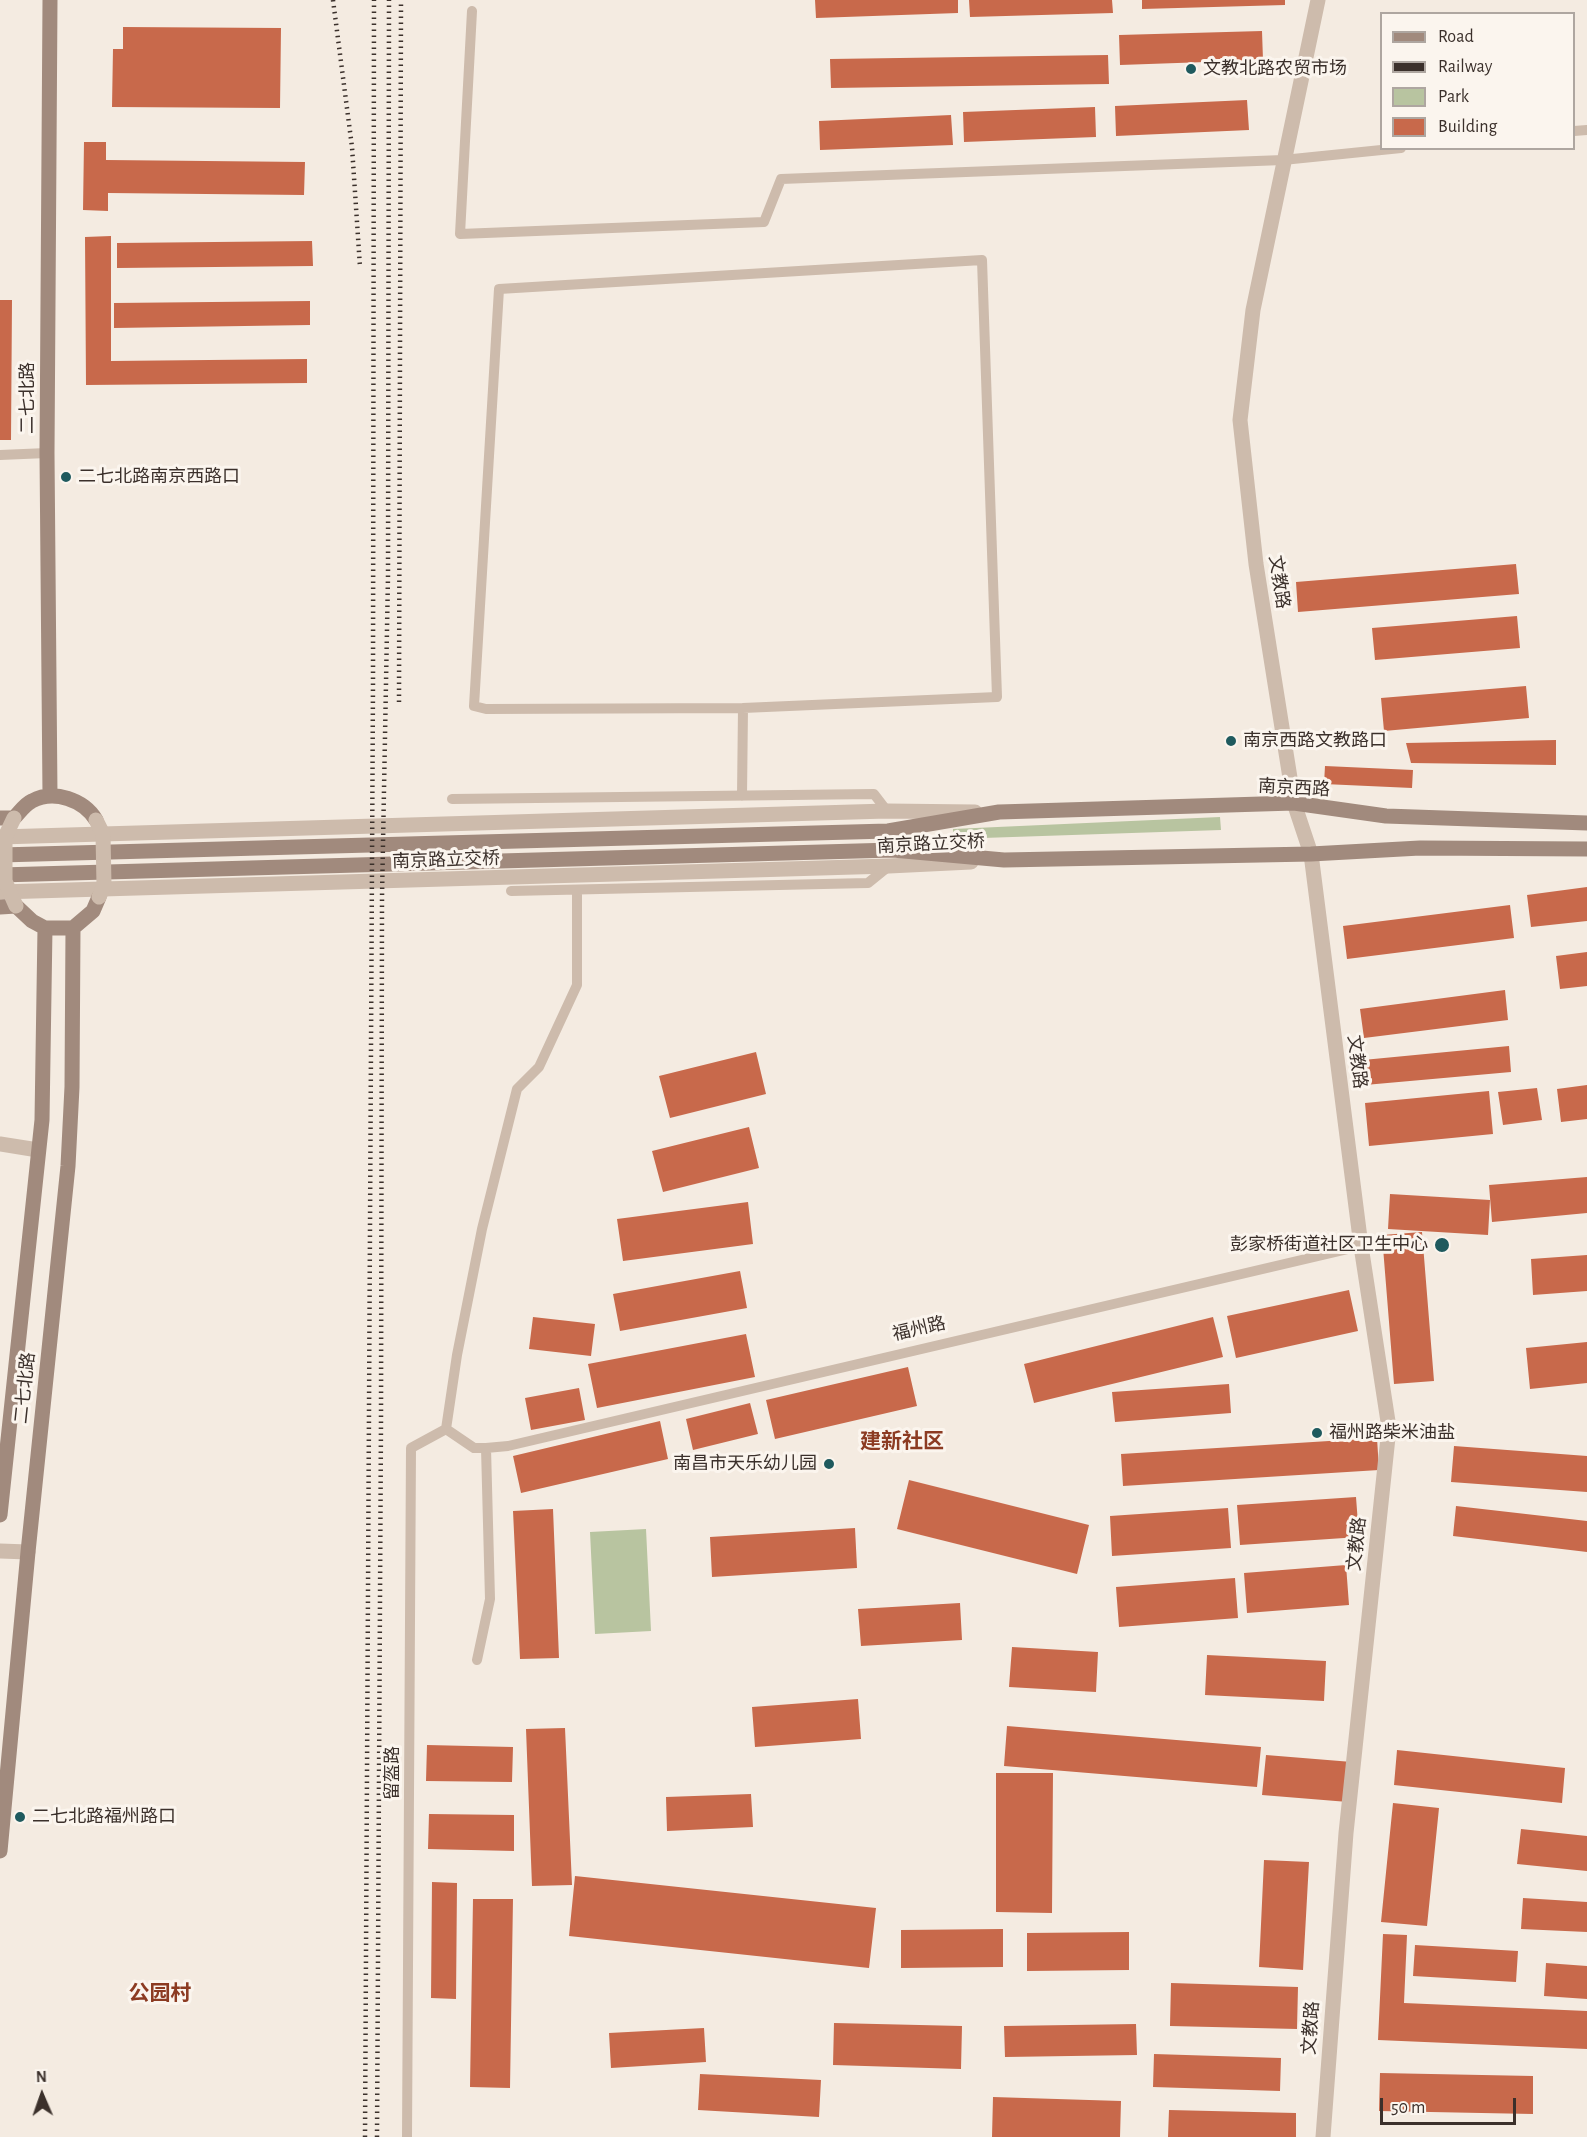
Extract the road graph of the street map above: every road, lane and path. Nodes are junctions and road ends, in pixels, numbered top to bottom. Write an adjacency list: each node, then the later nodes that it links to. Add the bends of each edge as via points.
1 (50, 0): 6 (main road, 二七北路)
2 (1318, 0): 5 (street, 文教路)
3 (472, 11): 5 (lane, via 460,234 764,222 781,179)
4 (1381, 150): 5 (lane)
5 (1283, 160): 12 (street, 文教路, via 1253,310 1240,420 1256,564)
6 (47, 453): 7 (lane); 9 (main road, 二七北路)
7 (0, 455)
8 (743, 708): 8 (lane, via 997,697 982,261 499,289 474,706); 10 (lane)
9 (50, 796): 15 (main road, via 31,801); 16 (main road, via 75,800)
10 (742, 796): 11 (lane); 13 (lane, via 874,794)
11 (452, 799)
12 (1294, 803): 14 (main road, 南京西路); 17 (main road, 南京西路, via 1386,816); 20 (street, 文教路)
13 (887, 811): 14 (street, 南京路立交桥); 18 (street, 南京路立交桥)
14 (999, 812): 21 (main road, 南京路立交桥, via 888,831)
15 (7, 818): 29 (street, bridge, via 5,881)
16 (96, 820): 28 (street, bridge, via 103,834 104,885)
17 (1587, 823)
18 (0, 837)
19 (1587, 849): 20 (main road, via 1420,848)
20 (1311, 854): 22 (main road); 35 (street, 文教路)
21 (0, 855)
22 (1004, 860): 23 (street, 南京路立交桥); 24 (main road, 南京路立交桥, via 893,850)
23 (889, 866): 25 (lane, via 868,884); 27 (street, 南京路立交桥)
24 (0, 875)
25 (577, 890): 26 (lane); 36 (lane, via 577,985 539,1067 518,1089 482,1229)
26 (511, 891)
27 (0, 892)
28 (99, 897): 32 (main road, via 93,911)
29 (16, 906): 30 (main road); 31 (main road)
30 (0, 907)
31 (45, 928): 32 (main road); 34 (main road, 二七北路, via 42,1120)
32 (73, 928): 40 (main road, 二七北路, via 68,1166)
33 (0, 1144): 34 (street)
34 (38, 1149): 38 (main road, 二七北路)
35 (1361, 1246): 37 (lane, 福州路); 44 (street, 文教路, via 1389,1428 1346,1833)
36 (446, 1429): 37 (lane, via 474,1448); 43 (lane, 留盔路, via 411,1448)
37 (486, 1448): 41 (lane, via 490,1599)
38 (0, 1515)
39 (0, 1551): 40 (street)
40 (28, 1552): 42 (main road, 二七北路)
41 (477, 1659)
42 (0, 1851)
43 (407, 2137)
44 (1323, 2137)

